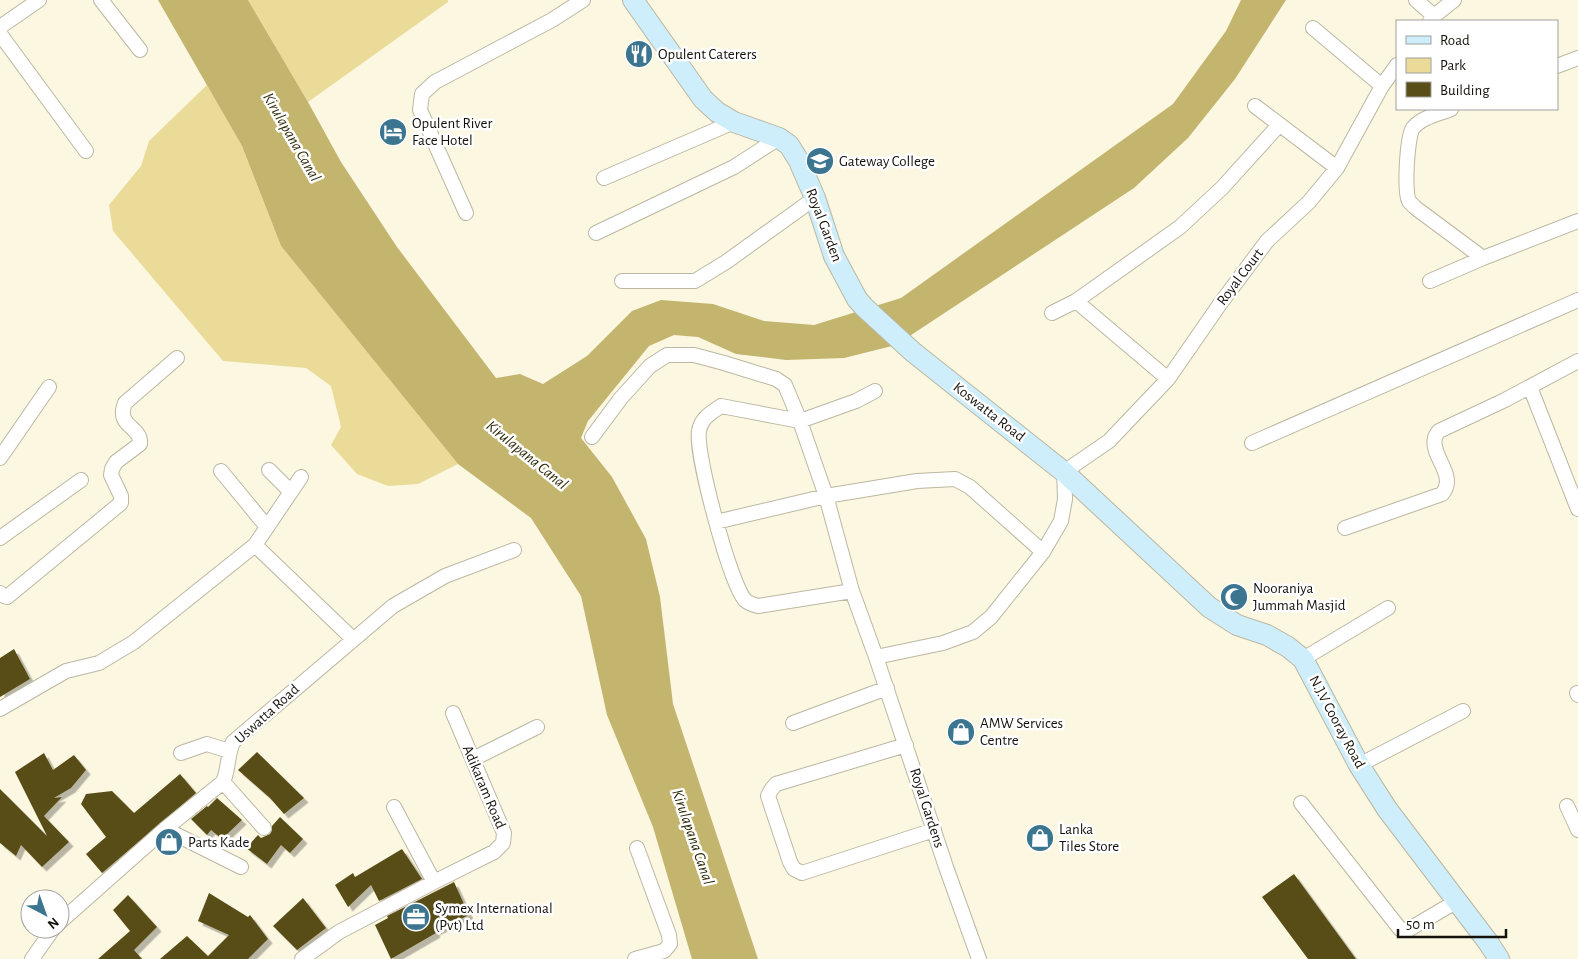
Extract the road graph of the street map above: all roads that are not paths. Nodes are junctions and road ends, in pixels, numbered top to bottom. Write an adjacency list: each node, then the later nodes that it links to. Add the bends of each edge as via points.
1 (38, 0): 8 (street)
2 (101, 0): 10 (street)
3 (584, 0): 24 (street, via 435,82 422,94 420,110)
4 (633, 0): 17 (street, Royal Garden, via 703,99)
5 (1416, 0): 7 (street)
6 (1454, 0): 7 (street)
7 (1432, 19)
8 (1, 26): 20 (street)
9 (1313, 28): 14 (street)
10 (140, 50)
11 (1578, 58): 12 (street)
12 (1558, 66)
13 (1396, 67): 14 (street, Royal Court)
14 (1382, 86): 21 (street, Royal Court)
15 (1255, 106): 18 (street)
16 (1449, 110): 27 (street, via 1412,129 1409,140 1409,200)
17 (734, 122): 19 (street, Royal Garden); 22 (street)
18 (1279, 125): 21 (street); 31 (street, via 1222,188 1180,227)
19 (779, 138): 23 (street, Royal Garden, via 789,145 799,161); 26 (street, via 734,167)
20 (86, 151)
21 (1337, 168): 36 (street, Royal Court, via 1309,202 1267,242)
22 (604, 178)
23 (815, 198): 28 (street, via 695,281); 33 (street, Royal Garden, via 834,256 857,299)
24 (466, 214)
25 (1578, 221): 27 (street)
26 (596, 233)
27 (1483, 258): 29 (street)
28 (622, 281)
29 (1430, 281)
30 (1578, 300): 42 (street)
31 (1076, 301): 32 (street); 36 (street)
32 (1052, 313)
33 (913, 352): 46 (street, Koswatta Road)
34 (177, 358): 61 (street, via 125,404 122,411 123,419 139,436 140,444 112,468 111,475 121,504 8,596)
35 (1578, 361): 38 (street)
36 (1168, 379): 46 (street, Royal Court, via 1109,441)
37 (49, 387): 43 (street)
38 (1530, 387): 51 (street); 54 (street, via 1439,431 1435,446 1448,481 1442,494)
39 (875, 391): 40 (street)
40 (800, 421): 41 (street, Royal Gardens, via 785,384 776,379 694,355 667,355 644,372); 50 (street, Royal Gardens); 52 (street, via 721,406 705,416 699,430 700,453)
41 (592, 437)
42 (1252, 443)
43 (0, 458)
44 (269, 470): 49 (street)
45 (221, 471): 53 (street)
46 (1064, 472): 55 (street, Koswatta Road); 59 (street, via 1061,521)
47 (302, 477): 49 (street)
48 (81, 480): 56 (street)
49 (291, 492): 53 (street)
50 (826, 496): 52 (street); 59 (street, via 917,481 956,480 970,487); 60 (street, Royal Gardens)
51 (1578, 508)
52 (716, 522): 60 (street, via 734,578 746,601 758,606)
53 (267, 527): 57 (street)
54 (1345, 528)
55 (1130, 533): 65 (street, N.J.V Cooray Road, via 1208,607 1237,625 1267,635)
56 (0, 538)
57 (255, 545): 63 (street); 67 (street, via 134,642 99,663 66,671)
58 (514, 550): 63 (street, Uswatta Road, via 445,576 393,606)
59 (1043, 552): 64 (street, via 991,617 974,632 943,644)
60 (852, 591): 64 (street, Royal Gardens)
61 (0, 593)
62 (1388, 608): 65 (street)
63 (354, 639): 73 (street, Uswatta Road, via 233,742)
64 (876, 657): 66 (street, Royal Gardens)
65 (1303, 659): 76 (street, N.J.V Cooray Road)
66 (887, 688): 70 (street); 72 (street, Royal Gardens)
67 (0, 709)
68 (1463, 711): 76 (street)
69 (453, 713): 75 (street, Adikaram Road)
70 (792, 723)
71 (537, 727): 75 (street)
72 (906, 745): 83 (street, Royal Gardens); 83 (street, via 776,784 768,796 790,862 802,873)
73 (229, 751): 74 (street, via 207,744); 77 (street, Uswatta Road)
74 (181, 753)
75 (473, 759): 87 (street, Adikaram Road, via 504,833 503,844 494,852)
76 (1359, 765): 88 (street, N.J.V Cooray Road, via 1387,809)
77 (223, 782): 81 (street); 82 (street)
78 (1301, 803): 88 (street, via 1400,929 1408,930)
79 (1567, 806): 84 (street)
80 (394, 807): 87 (street)
81 (264, 828)
82 (165, 829): 86 (street); 89 (street)
83 (934, 830): 94 (street, Royal Gardens)
84 (1578, 830)
85 (637, 848): 93 (street, via 670,944 664,951)
86 (241, 867)
87 (434, 882): 92 (street, Adikaram Road, via 339,932)
88 (1456, 901): 95 (street, N.J.V Cooray Road)
89 (70, 913)
90 (46, 939): 91 (street)
91 (32, 959)
92 (302, 959)
93 (636, 959)
94 (979, 959)
95 (1499, 959)

